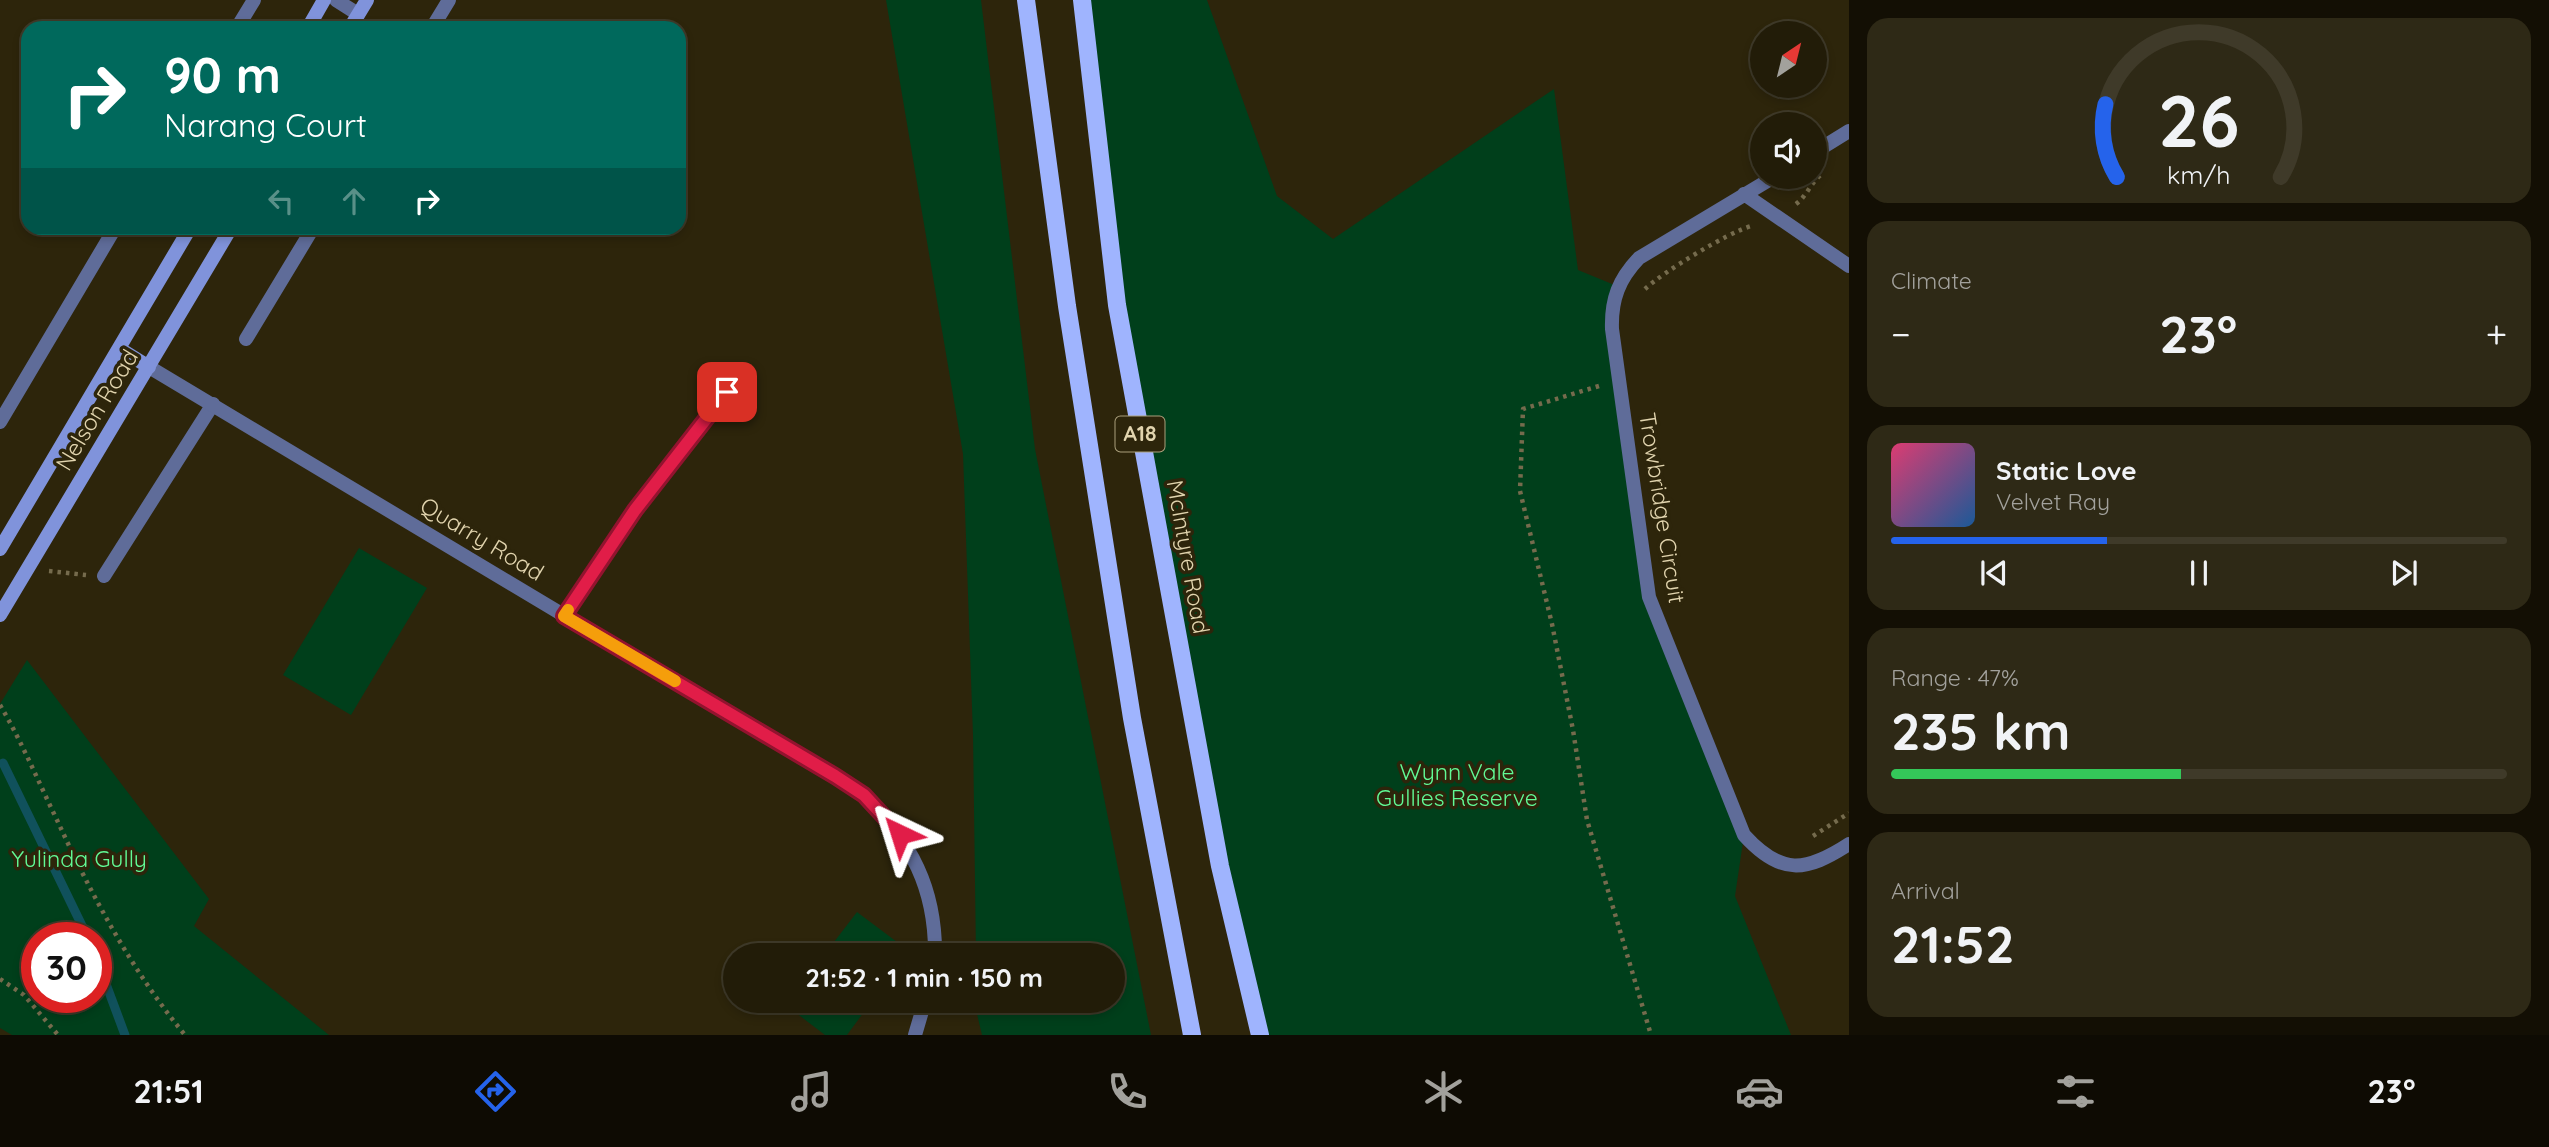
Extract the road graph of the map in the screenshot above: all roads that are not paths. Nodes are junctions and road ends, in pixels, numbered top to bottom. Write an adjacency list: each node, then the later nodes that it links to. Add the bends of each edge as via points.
1 (254, 0): 9 (street)
2 (324, 0): 10 (main road)
3 (336, 0): 8 (street)
4 (366, 0): 8 (main road)
5 (449, 0): 12 (street)
6 (1026, 0): 36 (main road, A18, via 1067,306 1130,705)
7 (1082, 0): 37 (main road, McIntyre Road / A18, via 1117,305 1220,866)
8 (358, 15): 11 (main road)
9 (241, 21)
10 (312, 21)
11 (354, 21)
12 (436, 21)
13 (1849, 131): 14 (street)
14 (1827, 145)
15 (1753, 189): 16 (street, Trowbridge Circuit)
16 (1744, 194): 21 (street); 32 (street, Trowbridge Circuit, via 1639,258 1617,286 1611,311 1649,597 1744,835 1761,854 1782,864 1809,865)
17 (111, 235): 27 (street)
18 (187, 235): 23 (main road, Nelson Road)
19 (227, 235): 24 (main road, Nelson Road)
20 (309, 235): 22 (street)
21 (1849, 266)
22 (246, 339)
23 (120, 349): 24 (main road); 28 (main road, Nelson Road)
24 (149, 366): 26 (street, Quarry Road); 30 (main road, Nelson Road)
25 (727, 392): 31 (street, via 635,510)
26 (213, 404): 29 (street); 31 (street, Quarry Road)
27 (0, 422)
28 (0, 549)
29 (104, 576)
30 (0, 615)
31 (564, 616): 33 (street, Quarry Road, via 864,795 900,834 917,864 930,899)
32 (1849, 844)
33 (934, 943)
34 (921, 1013): 35 (street)
35 (915, 1035)
36 (1192, 1035)
37 (1260, 1035)

